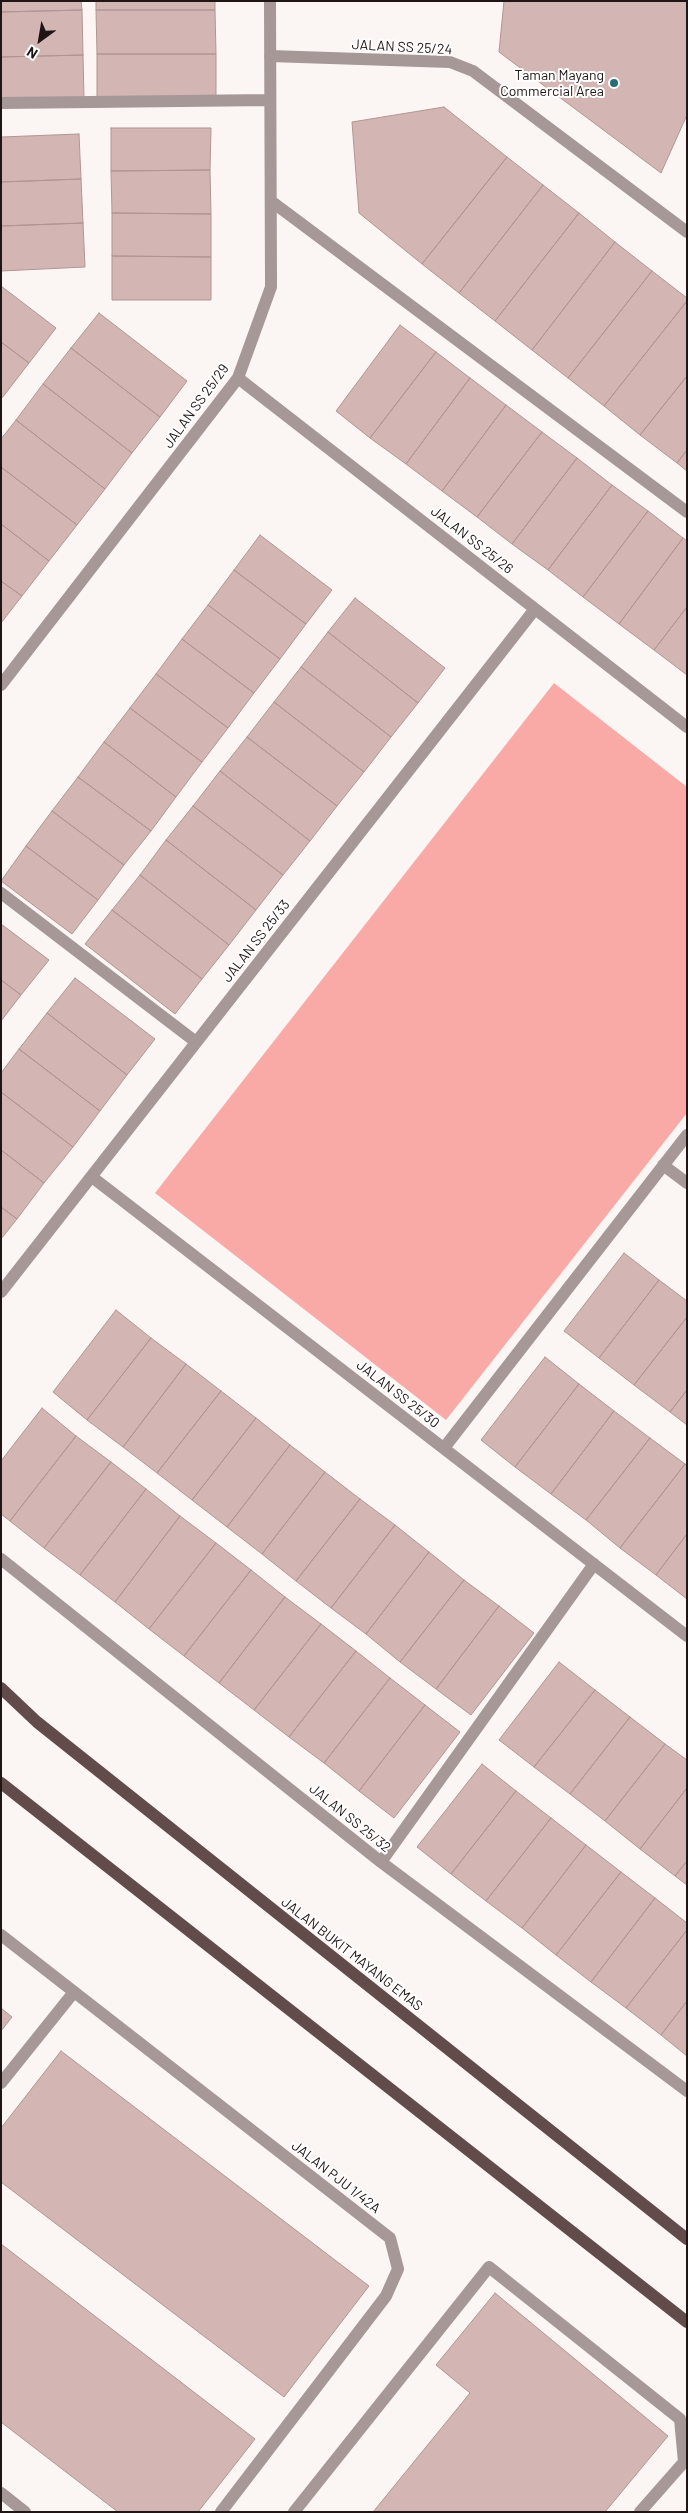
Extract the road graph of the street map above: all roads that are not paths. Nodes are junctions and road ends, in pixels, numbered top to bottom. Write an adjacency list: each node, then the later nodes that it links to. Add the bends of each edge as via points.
1 (270, 1): 2 (street, JALAN SS 25/29)
2 (270, 56): 3 (street, JALAN SS 25/29); 6 (street, JALAN SS 25/24, via 450,62 473,71)
3 (270, 100): 4 (street); 5 (street, JALAN SS 25/29)
4 (1, 103)
5 (271, 200): 7 (street, JALAN SS 25/29, via 272,287); 8 (street)
6 (687, 232)
7 (238, 378): 9 (street, JALAN SS 25/26); 10 (street, JALAN SS 25/29)
8 (687, 512)
9 (536, 609): 11 (street, JALAN SS 25/26); 13 (street, JALAN SS 25/33)
10 (1, 685)
11 (687, 726)
12 (1, 894): 13 (street)
13 (196, 1042): 16 (street, JALAN SS 25/33)
14 (687, 1134): 15 (street)
15 (663, 1165): 17 (street); 19 (street)
16 (92, 1177): 18 (street, JALAN SS 25/33); 19 (street, JALAN SS 25/30)
17 (687, 1184)
18 (1, 1292)
19 (444, 1448): 21 (street, JALAN SS 25/30)
20 (1, 1559): 25 (street, JALAN SS 25/32)
21 (594, 1564): 22 (street, JALAN SS 25/30); 25 (street)
22 (687, 1636)
23 (1, 1688): 30 (main road, JALAN BUKIT MAYANG EMAS, via 37,1722)
24 (1, 1783): 31 (main road)
25 (381, 1862): 29 (street, JALAN SS 25/32)
26 (1, 1935): 27 (street, JALAN PJU 1/42A)
27 (74, 1992): 28 (street); 34 (street, JALAN PJU 1/42A, via 390,2238 398,2270 386,2296)
28 (1, 2083)
29 (687, 2091)
30 (687, 2239)
31 (687, 2322)
32 (1, 2493): 33 (street)
33 (25, 2512)
34 (221, 2512)
35 (294, 2512): 36 (street, via 490,2267 680,2419 684,2462)
36 (640, 2512)

